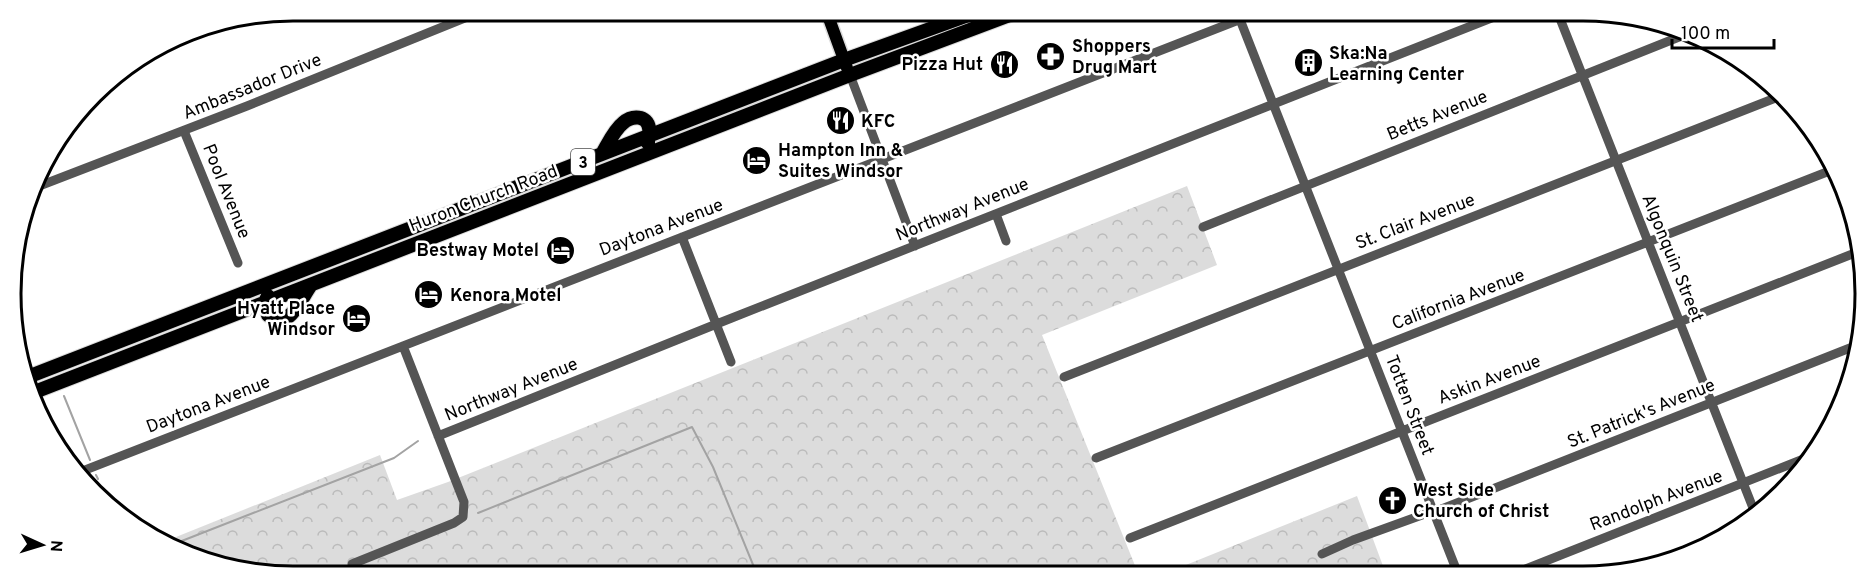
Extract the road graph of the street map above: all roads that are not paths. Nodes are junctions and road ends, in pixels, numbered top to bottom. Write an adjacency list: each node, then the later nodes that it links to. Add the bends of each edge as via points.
1 (457, 21): 15 (street, Ambassador Drive)
2 (829, 21): 10 (main road)
3 (952, 21): 10 (highway, Huron Church Road / 3)
4 (996, 21): 11 (highway, Huron Church Road / 3)
5 (1229, 21): 19 (street, Daytona Avenue)
6 (1241, 21): 14 (street, Totten Street)
7 (1484, 21): 14 (street, Northway Avenue)
8 (1561, 21): 12 (street, Algonquin Street)
9 (1677, 38): 12 (street, Betts Avenue)
10 (844, 60): 11 (main road); 16 (highway, Huron Church Road / 3)
11 (850, 75): 18 (highway, Huron Church Road / 3); 19 (street)
12 (1583, 75): 20 (street, Algonquin Street); 23 (street, Betts Avenue)
13 (1773, 99): 20 (street, St. Clair Avenue)
14 (1274, 104): 23 (street, Totten Street); 24 (street, Northway Avenue)
15 (184, 131): 22 (street, Ambassador Drive); 31 (street, Pool Avenue)
16 (648, 136): 17 (highway, Huron Church Road / 3); 17 (highway, via 646,122 633,117 623,123); 18 (highway)
17 (602, 154): 33 (highway, Huron Church Road / 3)
18 (647, 154): 34 (highway, Huron Church Road / 3)
19 (882, 159): 26 (street, Daytona Avenue); 29 (street)
20 (1616, 160): 28 (street, Algonquin Street); 32 (street, St. Clair Avenue)
21 (1827, 172): 28 (street, California Avenue)
22 (44, 184)
23 (1306, 186): 25 (street, Betts Avenue); 32 (street, Totten Street)
24 (996, 214): 27 (street); 29 (street, Northway Avenue)
25 (1203, 227)
26 (682, 237): 37 (street); 38 (street, Daytona Avenue)
27 (1006, 241)
28 (1648, 242): 36 (street, Algonquin Street); 40 (street, California Avenue)
29 (915, 246): 37 (street, Northway Avenue)
30 (1852, 254): 36 (street, Askin Avenue)
31 (238, 263)
32 (1339, 269): 40 (street, Totten Street); 43 (street, St. Clair Avenue)
33 (288, 276): 35 (highway, via 272,288); 42 (highway, Huron Church Road / 3)
34 (311, 285): 35 (highway, Huron Church Road / 3); 35 (highway, via 293,315 285,319 271,318)
35 (265, 302): 44 (highway, Huron Church Road / 3)
36 (1680, 322): 45 (street, Algonquin Street); 46 (street, Askin Avenue)
37 (716, 324): 41 (street); 47 (street, Northway Avenue)
38 (403, 346): 47 (street); 50 (street, Daytona Avenue)
39 (1850, 348): 45 (street, St. Patrick's Avenue)
40 (1371, 351): 46 (street, Totten Street); 48 (street, California Avenue)
41 (731, 362)
42 (33, 375)
43 (1064, 376)
44 (39, 390)
45 (1712, 402): 51 (street, Algonquin Street); 53 (street, St. Patrick's Avenue)
46 (1402, 431): 53 (street, Totten Street); 54 (street, Askin Avenue)
47 (438, 436): 56 (street, via 464,502 463,517)
48 (1096, 458)
49 (1797, 462): 51 (street, Randolph Avenue)
50 (86, 470)
51 (1743, 483): 52 (street, Algonquin Street); 58 (street, Randolph Avenue)
52 (1752, 506)
53 (1434, 511): 55 (street, St. Patrick's Avenue); 57 (street, Totten Street)
54 (1130, 538)
55 (1322, 554)
56 (352, 564)
57 (1455, 566)
58 (1533, 566)

